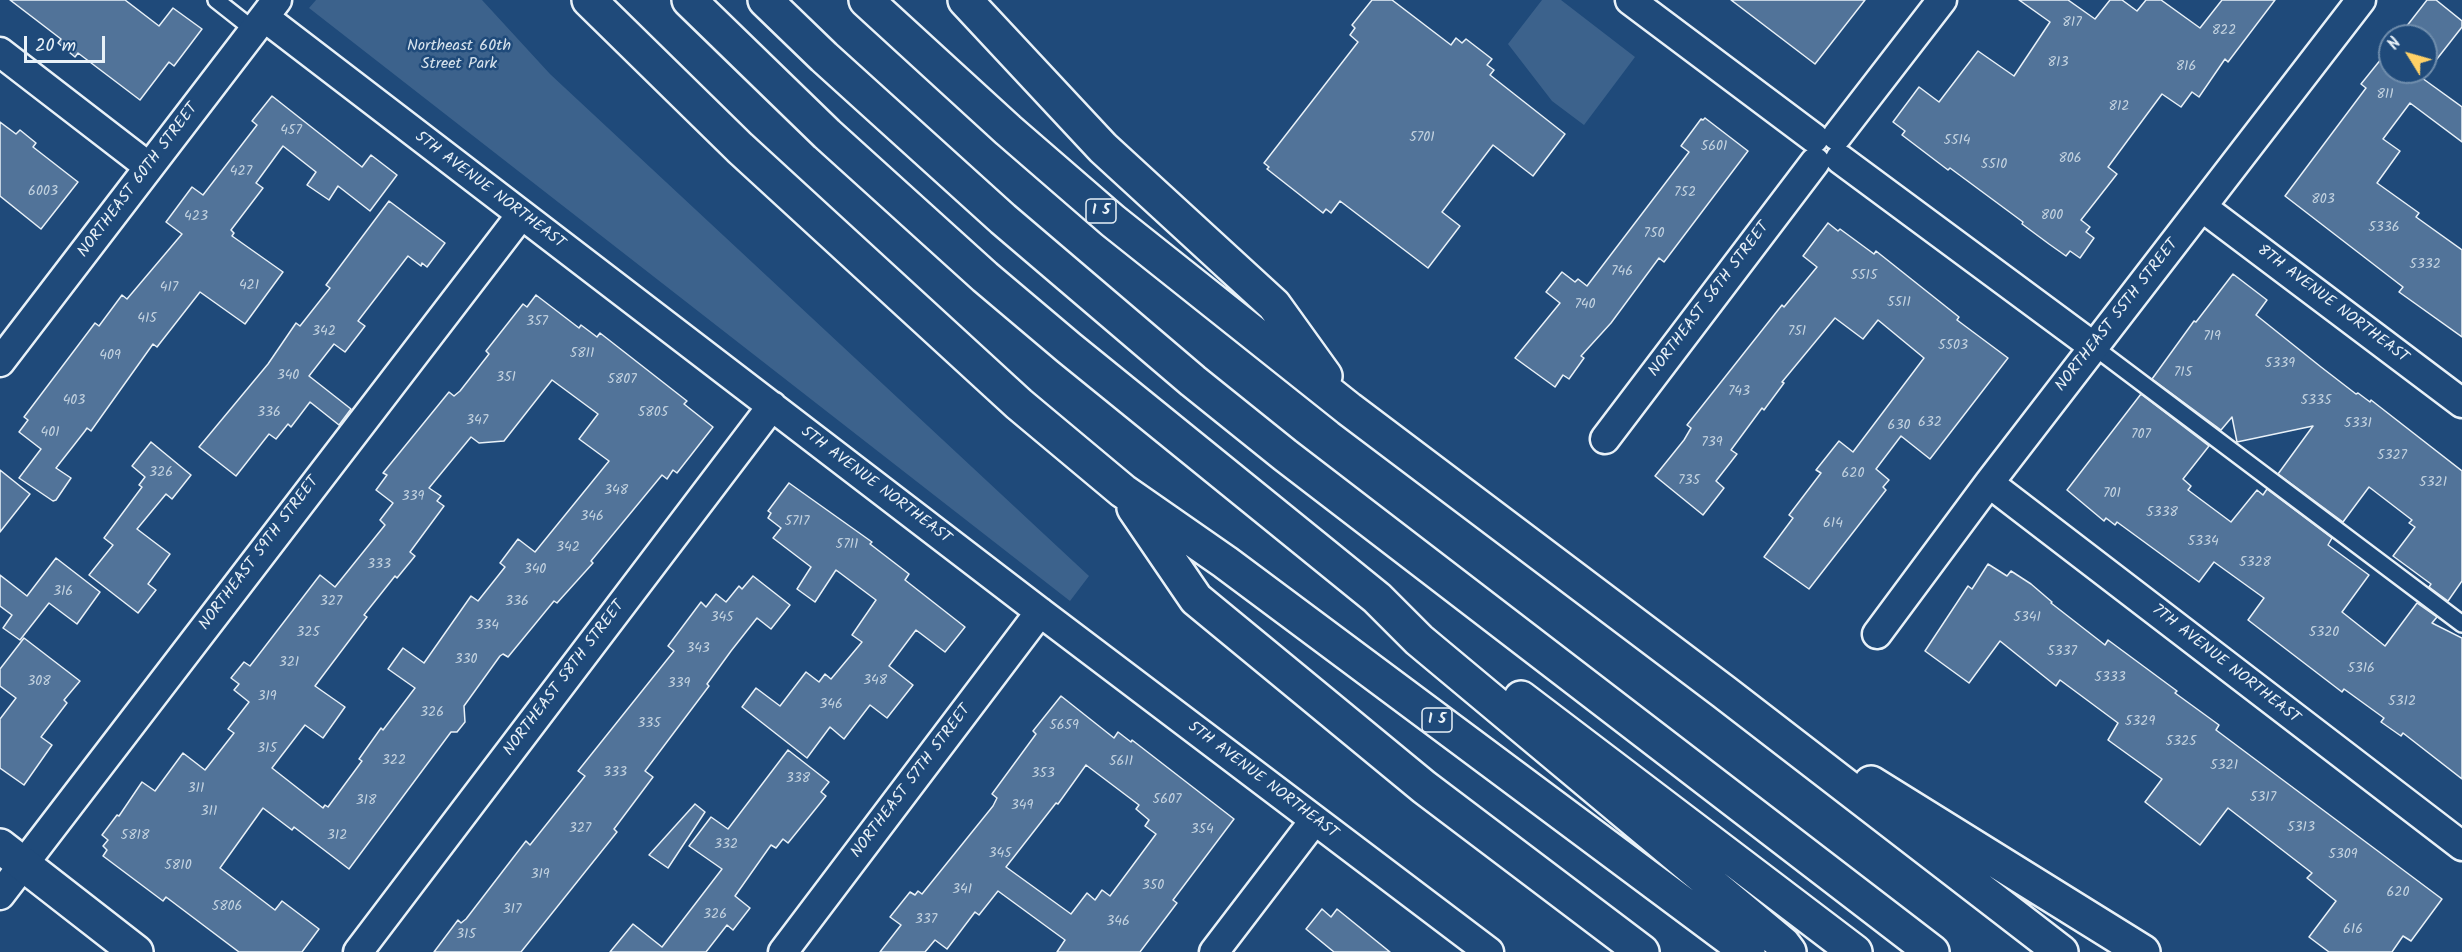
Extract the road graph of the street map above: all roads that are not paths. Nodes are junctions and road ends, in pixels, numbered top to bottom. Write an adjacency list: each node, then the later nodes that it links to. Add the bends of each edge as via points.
1 (216, 0): 10 (lane)
2 (589, 0): 23 (main road, I 5, via 740,148 1019,404)
3 (689, 0): 24 (main road, via 827,134 985,277)
4 (765, 0): 42 (main road, via 1003,219 1193,381)
5 (866, 0): 20 (main road, I 5, via 1113,221)
6 (965, 0): 20 (main road, via 1103,148 1274,305)
7 (1630, 0): 12 (street)
8 (1942, 0): 12 (street, NORTHEAST 56TH STREET)
9 (2361, 0): 14 (street, NORTHEAST 55TH STREET)
10 (265, 16): 13 (street, NORTHEAST 60TH STREET); 15 (street, 5TH AVENUE NORTHEAST)
11 (0, 52): 13 (street)
12 (1826, 149): 16 (street); 21 (street, NORTHEAST 56TH STREET)
13 (149, 167): 17 (street, NORTHEAST 60TH STREET)
14 (2202, 207): 16 (street, NORTHEAST 55TH STREET); 18 (street, 8TH AVENUE NORTHEAST)
15 (521, 215): 19 (street, 5TH AVENUE NORTHEAST); 31 (street, NORTHEAST 59TH STREET)
16 (2094, 347): 22 (street, NORTHEAST 55TH STREET); 26 (lane)
17 (0, 362)
18 (2462, 403)
19 (772, 406): 25 (street, 5TH AVENUE NORTHEAST); 34 (street, NORTHEAST 58TH STREET)
20 (1348, 409): 28 (main road, I 5)
21 (1605, 439)
22 (1989, 483): 27 (street, NORTHEAST 55TH STREET); 30 (street, 7TH AVENUE NORTHEAST)
23 (1123, 491): 38 (main road, via 1196,599 1424,787); 39 (main road, I 5, via 1225,562)
24 (1377, 598): 40 (main road, via 1419,640); 41 (main road, via 1432,630)
25 (1040, 612): 29 (street, 5TH AVENUE NORTHEAST); 35 (street, NORTHEAST 57TH STREET)
26 (2462, 624)
27 (1876, 634)
28 (1724, 692): 43 (main road, I 5); 44 (main road)
29 (1314, 821): 36 (street); 37 (street, 5TH AVENUE NORTHEAST)
30 (2462, 846)
31 (11, 855): 32 (street, NORTHEAST 59TH STREET); 33 (main road)
32 (0, 895)
33 (136, 952)
34 (357, 952)
35 (783, 952)
36 (1214, 952)
37 (1489, 952)
38 (1642, 952)
39 (1749, 952)
40 (1789, 952)
41 (1855, 952)
42 (1932, 952)
43 (2061, 952)
44 (2143, 952)

